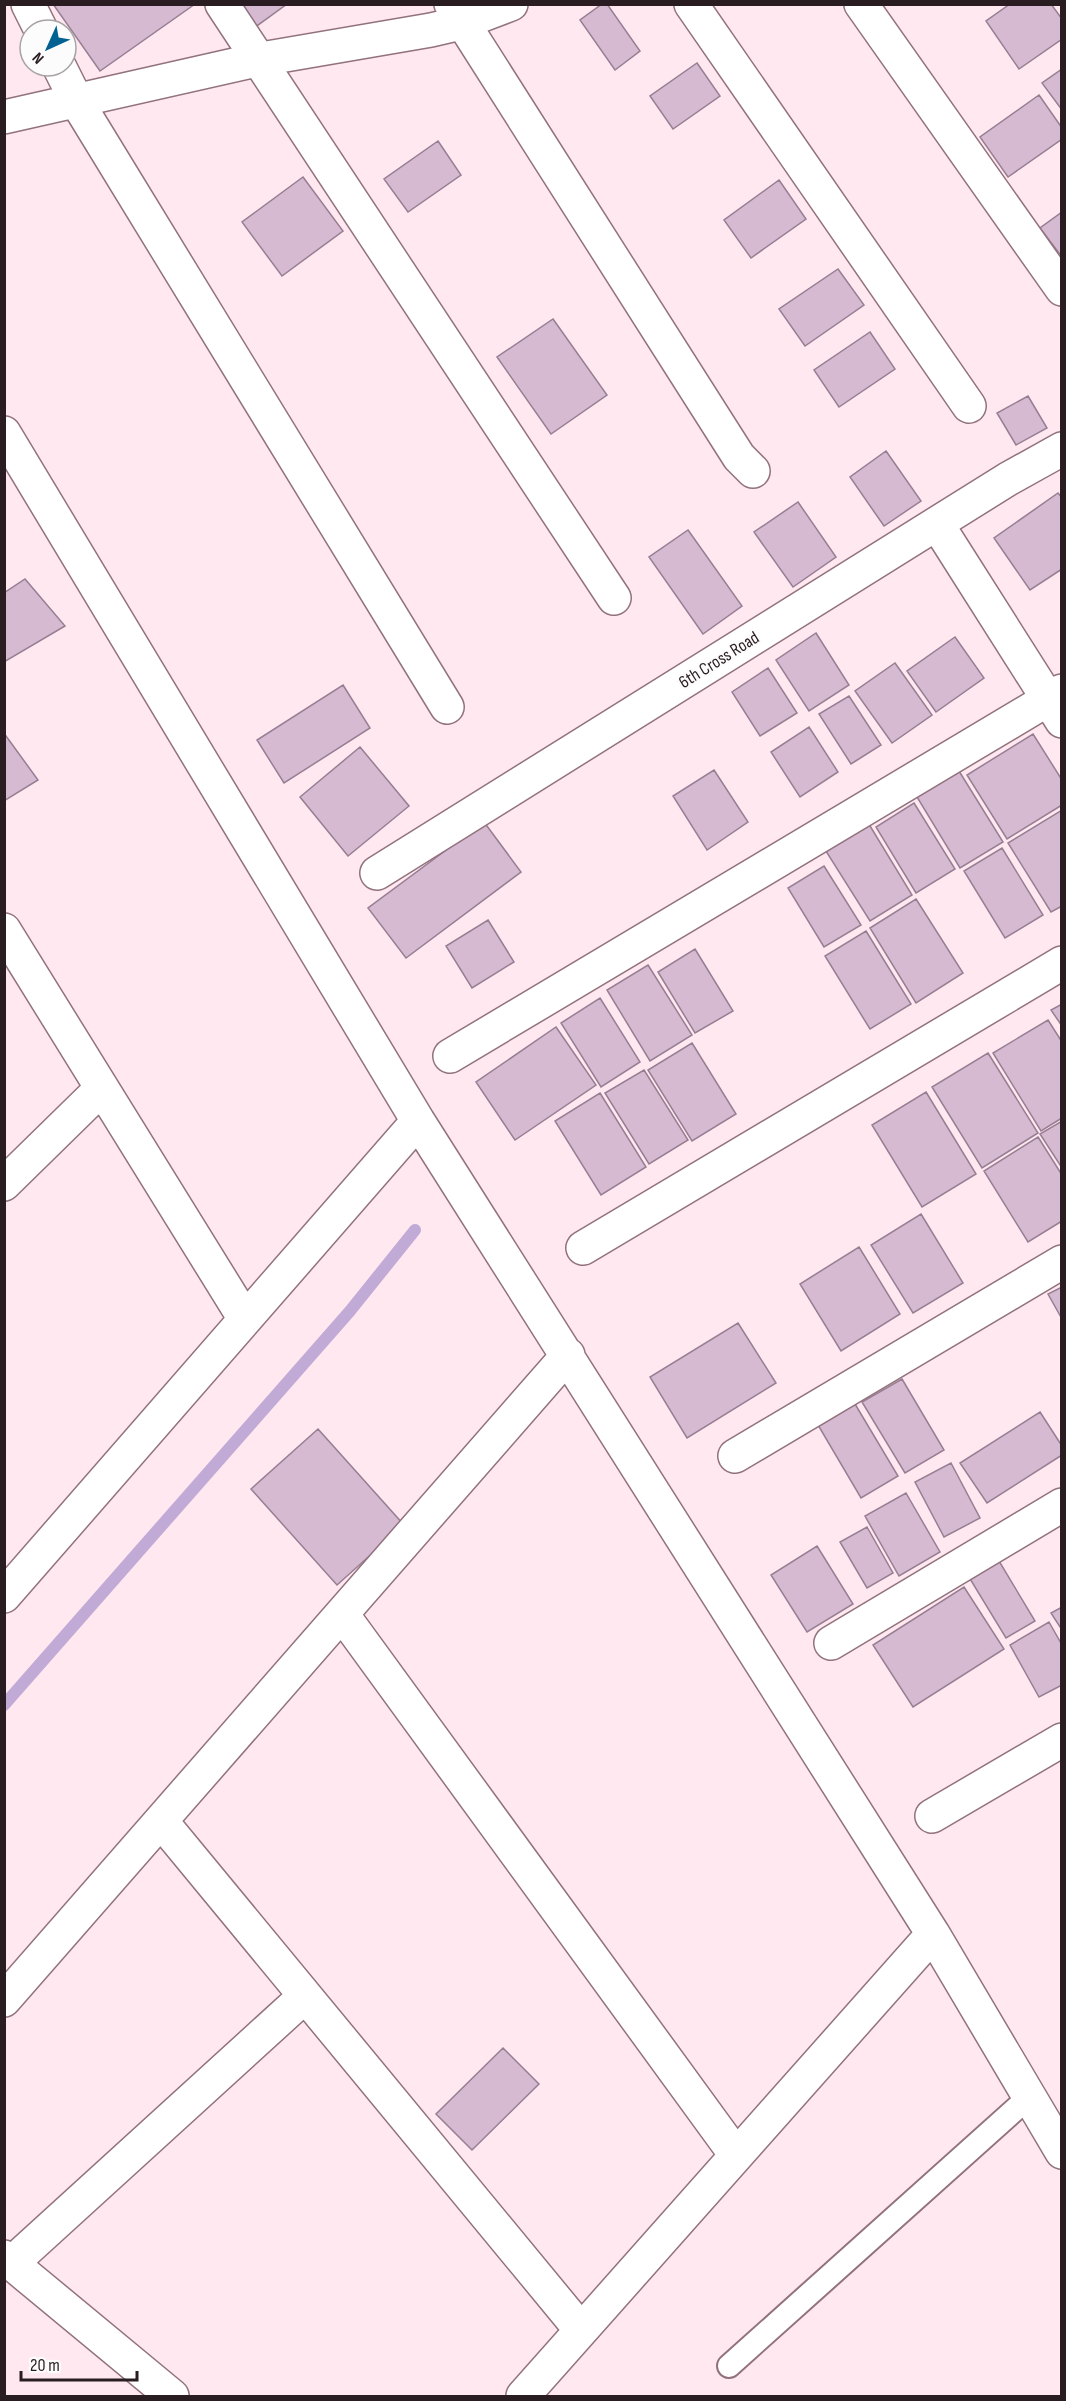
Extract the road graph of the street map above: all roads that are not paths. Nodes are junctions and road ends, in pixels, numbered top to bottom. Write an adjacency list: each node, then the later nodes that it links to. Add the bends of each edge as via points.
1 (28, 4): 7 (street)
2 (222, 4): 8 (street)
3 (511, 4): 6 (street)
4 (691, 4): 13 (street)
5 (861, 4): 12 (street)
6 (456, 14): 8 (street); 16 (street, via 739,457)
7 (34, 18)
8 (256, 60): 10 (street); 18 (street)
9 (65, 78): 10 (street)
10 (77, 102): 11 (street); 20 (street)
11 (4, 117)
12 (1062, 289)
13 (969, 406)
14 (4, 433): 26 (street)
15 (1062, 448): 17 (street, 6th Cross Road)
16 (753, 471)
17 (938, 524): 19 (street); 21 (street, 6th Cross Road)
18 (614, 598)
19 (1057, 704): 24 (street)
20 (447, 707)
21 (377, 873)
22 (4, 930): 25 (street)
23 (1062, 963): 28 (street)
24 (450, 1056)
25 (102, 1088): 27 (street); 30 (street)
26 (418, 1121): 30 (street); 31 (street)
27 (4, 1184)
28 (583, 1248)
29 (1062, 1262): 32 (street)
30 (245, 1319): 34 (street)
31 (567, 1355): 35 (street); 40 (street)
32 (735, 1456)
33 (1062, 1505): 36 (street)
34 (4, 1596)
35 (342, 1614): 39 (street); 45 (street)
36 (831, 1643)
37 (1062, 1740): 38 (street)
38 (932, 1816)
39 (161, 1821): 41 (street); 42 (street)
40 (933, 1934): 43 (street); 45 (street)
41 (305, 1996): 46 (street); 47 (street)
42 (4, 2000)
43 (1029, 2097): 44 (street); 48 (lane)
44 (1062, 2152)
45 (736, 2155): 47 (street)
46 (8, 2260): 49 (street)
47 (581, 2330): 50 (street)
48 (729, 2366)
49 (172, 2397)
50 (523, 2397)

